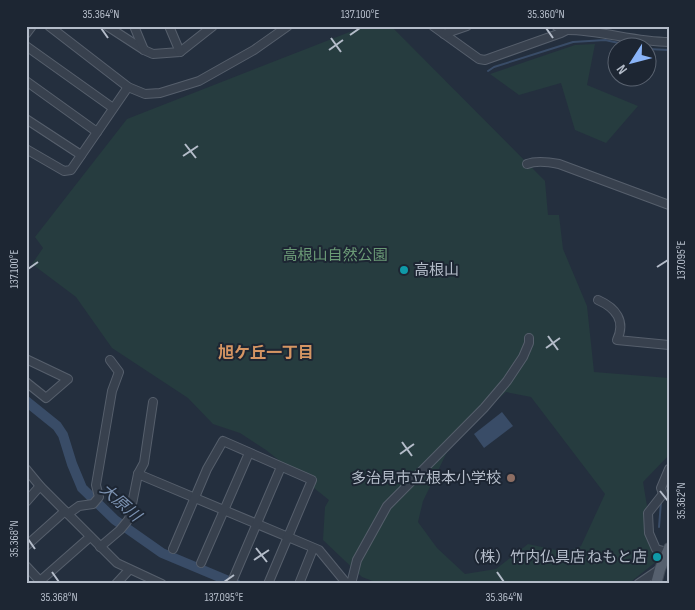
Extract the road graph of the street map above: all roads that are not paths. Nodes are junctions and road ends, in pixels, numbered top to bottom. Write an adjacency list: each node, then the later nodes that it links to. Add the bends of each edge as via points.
1 (32, 26): 14 (street)
2 (49, 26): 21 (street)
3 (107, 26): 18 (street)
4 (134, 26): 18 (street)
5 (169, 26): 19 (street)
6 (213, 26): 12 (street)
7 (288, 26): 21 (street, via 254,50 188,86 160,94 145,94)
8 (433, 26): 15 (street)
9 (467, 26): 15 (street)
10 (556, 26): 13 (street)
11 (578, 28): 13 (street); 16 (street, via 634,40)
12 (205, 29): 19 (street)
13 (567, 30): 15 (street, via 485,60)
14 (26, 34)
15 (444, 34)
16 (669, 42)
17 (26, 46): 22 (street)
18 (144, 50): 19 (street, via 153,54)
19 (180, 52)
20 (26, 81): 24 (street)
21 (128, 87): 22 (street)
22 (113, 108): 24 (street)
23 (26, 119): 26 (street)
24 (97, 132): 26 (street)
25 (26, 149): 26 (street, via 64,171 71,170)
26 (81, 155)
27 (527, 164): 28 (street, via 559,164)
28 (669, 205)
29 (598, 300): 31 (street, via 619,316 622,330 617,340)
30 (530, 338): 63 (street, via 507,381 387,506 357,560)
31 (669, 345)
32 (26, 359): 34 (street, via 68,379 46,398)
33 (110, 360): 45 (street, via 119,372 112,391 96,485 99,497 93,504 79,506)
34 (26, 382)
35 (154, 402): 40 (street, via 144,463)
36 (249, 453): 37 (street); 42 (street, via 223,441); 44 (street)
37 (281, 466): 46 (street); 48 (street, via 312,480)
38 (669, 468): 53 (street, via 661,488 663,494 648,513 649,533 656,549)
39 (26, 469): 41 (street)
40 (138, 474): 42 (street); 50 (street, via 129,519)
41 (40, 486): 43 (street); 45 (street)
42 (195, 497): 44 (street); 51 (street)
43 (26, 502)
44 (224, 510): 46 (street); 54 (street)
45 (67, 513): 47 (street); 49 (street)
46 (256, 525): 48 (street); 60 (street)
47 (90, 537): 50 (street); 55 (street, via 40,581)
48 (288, 538): 52 (street); 61 (street)
49 (26, 546)
50 (100, 547): 57 (street)
51 (173, 549)
52 (314, 549): 62 (street); 63 (street)
53 (668, 550): 56 (main road)
54 (201, 563)
55 (27, 568)
56 (660, 569): 64 (street); 65 (main road)
57 (129, 570): 58 (street); 59 (street)
58 (116, 584)
59 (162, 584)
60 (230, 584)
61 (268, 584)
62 (299, 584)
63 (349, 584)
64 (638, 584)
65 (656, 584)

